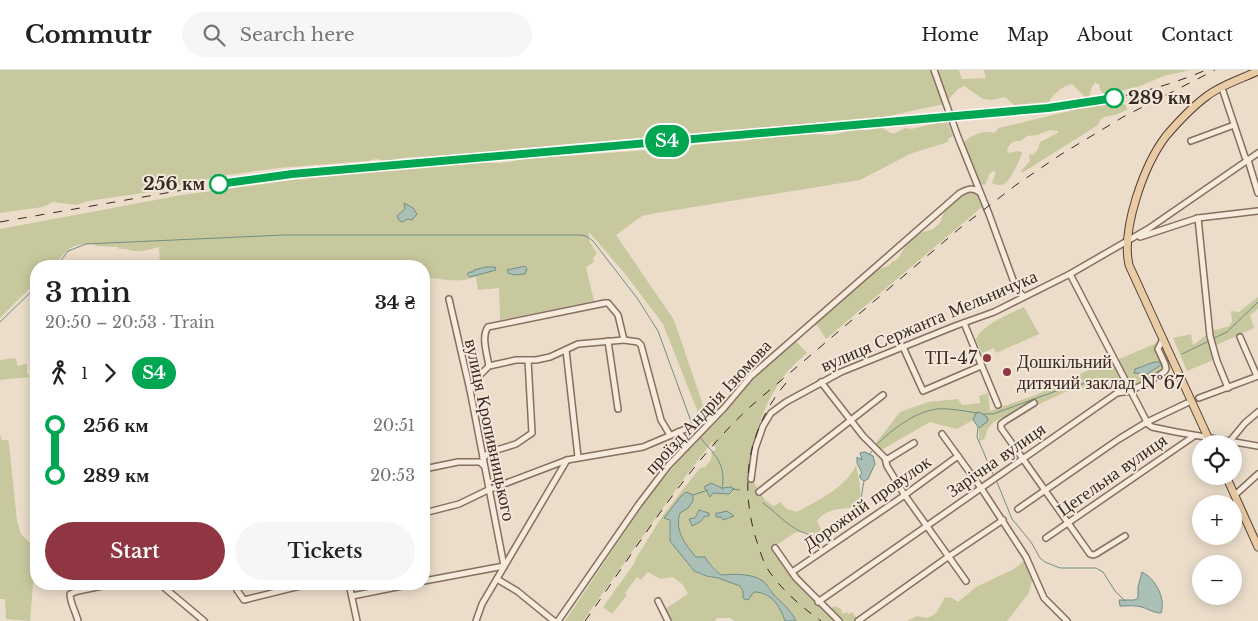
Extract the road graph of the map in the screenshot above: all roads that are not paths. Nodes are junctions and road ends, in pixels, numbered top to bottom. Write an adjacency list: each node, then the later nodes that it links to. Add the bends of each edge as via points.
1 (934, 70): 8 (street)
2 (1258, 71): 3 (main road)
3 (1222, 88): 4 (street); 12 (main road, via 1198,103 1157,150 1138,194)
4 (1234, 125): 5 (street); 7 (street)
5 (1191, 141)
6 (1258, 153): 7 (street, вулиця Сержанта Мельничука)
7 (1248, 160): 9 (street); 12 (street, вулиця Сержанта Мельничука)
8 (979, 192): 14 (street, via 1016,288); 38 (street, проїзд Андрія Ізюмова, via 974,188 967,189 954,199 759,369)
9 (1258, 193)
10 (1258, 211): 11 (street)
11 (1198, 218): 12 (street); 28 (street, via 1210,336)
12 (1126, 243): 13 (street, вулиця Сержанта Мельничука); 18 (main road, via 1129,265)
13 (1070, 274): 14 (street, вулиця Сержанта Мельничука); 30 (street)
14 (1026, 296): 16 (street, вулиця Сержанта Мельничука)
15 (449, 299): 29 (street, вулиця Кропивницького)
16 (964, 323): 21 (street, вулиця Сержанта Мельничука); 25 (street)
17 (1240, 337): 26 (street)
18 (1163, 339): 30 (street, Зарічна вулиця, via 1158,349 1165,370); 45 (main road)
19 (624, 340): 20 (street); 24 (street, via 618,315 610,304 605,303 488,327 485,340); 43 (street, via 641,345 661,420)
20 (608, 341): 22 (street, via 578,344); 36 (street)
21 (903, 347): 25 (street, via 923,391); 27 (street, вулиця Сержанта Мельничука)
22 (566, 350): 23 (street, via 550,357); 53 (street)
23 (528, 360): 24 (street); 54 (street, via 532,433 516,444 490,452)
24 (489, 366): 29 (street)
25 (981, 366): 35 (street)
26 (1258, 376): 28 (street)
27 (821, 382): 39 (street); 61 (street, вулиця Сержанта Мельничука, via 786,402 768,418 758,438)
28 (1228, 388): 32 (street)
29 (470, 390): 54 (street, вулиця Кропивницького)
30 (1130, 391): 40 (street); 56 (street, Зарічна вулиця, via 1117,393)
31 (883, 396): 39 (street)
32 (1199, 398)
33 (1034, 403): 56 (street, via 1000,426)
34 (1187, 403): 40 (street)
35 (998, 405)
36 (618, 409)
37 (1258, 412): 46 (street)
38 (717, 415): 41 (street); 51 (street, проїзд Андрія Ізюмова)
39 (850, 420): 55 (street); 65 (street)
40 (1147, 422): 44 (street, via 1152,427); 64 (street)
41 (678, 432): 43 (street); 51 (street, via 684,438)
42 (942, 434): 52 (street)
43 (670, 435): 53 (street, via 643,447)
44 (1194, 435)
45 (1207, 435)
46 (1234, 435)
47 (1192, 436): 72 (street, Цегельна вулиця)
48 (914, 443): 55 (street)
49 (1242, 443): 50 (street)
50 (1258, 446)
51 (686, 448): 98 (street, проїзд Андрія Ізюмова, via 644,498)
52 (958, 456): 62 (street); 66 (street, Дорожній провулок)
53 (578, 457): 57 (street)
54 (483, 458): 58 (street, вулиця Кропивницького)
55 (885, 458): 66 (street)
56 (1022, 459): 62 (street, Зарічна вулиця); 64 (street)
57 (567, 460): 63 (street); 79 (street)
58 (485, 466): 59 (street, via 470,461); 63 (street, вулиця Кропивницького)
59 (430, 468)
60 (1258, 474): 67 (street)
61 (751, 478)
62 (981, 488): 71 (street); 73 (street, Зарічна вулиця)
63 (488, 490): 69 (street, via 459,504); 79 (street, вулиця Кропивницького)
64 (1045, 491): 68 (street); 72 (street)
65 (759, 492)
66 (904, 494): 73 (street); 80 (street, Дорожній провулок)
67 (1236, 495)
68 (1018, 509)
69 (430, 511)
70 (1242, 511): 76 (main road)
71 (1003, 520): 78 (street); 102 (street, via 1026,557 1044,598)
72 (1068, 523): 74 (street, via 1093,556); 75 (street, Цегельна вулиця)
73 (926, 526): 78 (street); 92 (street, Зарічна вулиця)
74 (1125, 536)
75 (1046, 538)
76 (1258, 544)
77 (775, 548): 80 (street)
78 (948, 558): 83 (street); 101 (street)
79 (504, 566): 81 (street); 82 (street)
80 (792, 572): 92 (street)
81 (497, 579): 96 (street); 97 (street, via 517,590)
82 (430, 580)
83 (966, 580)
84 (78, 590): 93 (street, via 70,594)
85 (167, 590): 94 (street)
86 (237, 590): 87 (street, via 244,600)
87 (284, 590)
88 (350, 590): 90 (street)
89 (382, 590): 90 (street)
90 (352, 596): 95 (street)
91 (658, 601): 99 (street)
92 (818, 602): 100 (street)
93 (78, 621)
94 (204, 621)
95 (357, 621)
96 (476, 621)
97 (554, 621)
98 (558, 621)
99 (668, 621)
100 (839, 621)
101 (858, 621)
102 (1067, 621)

